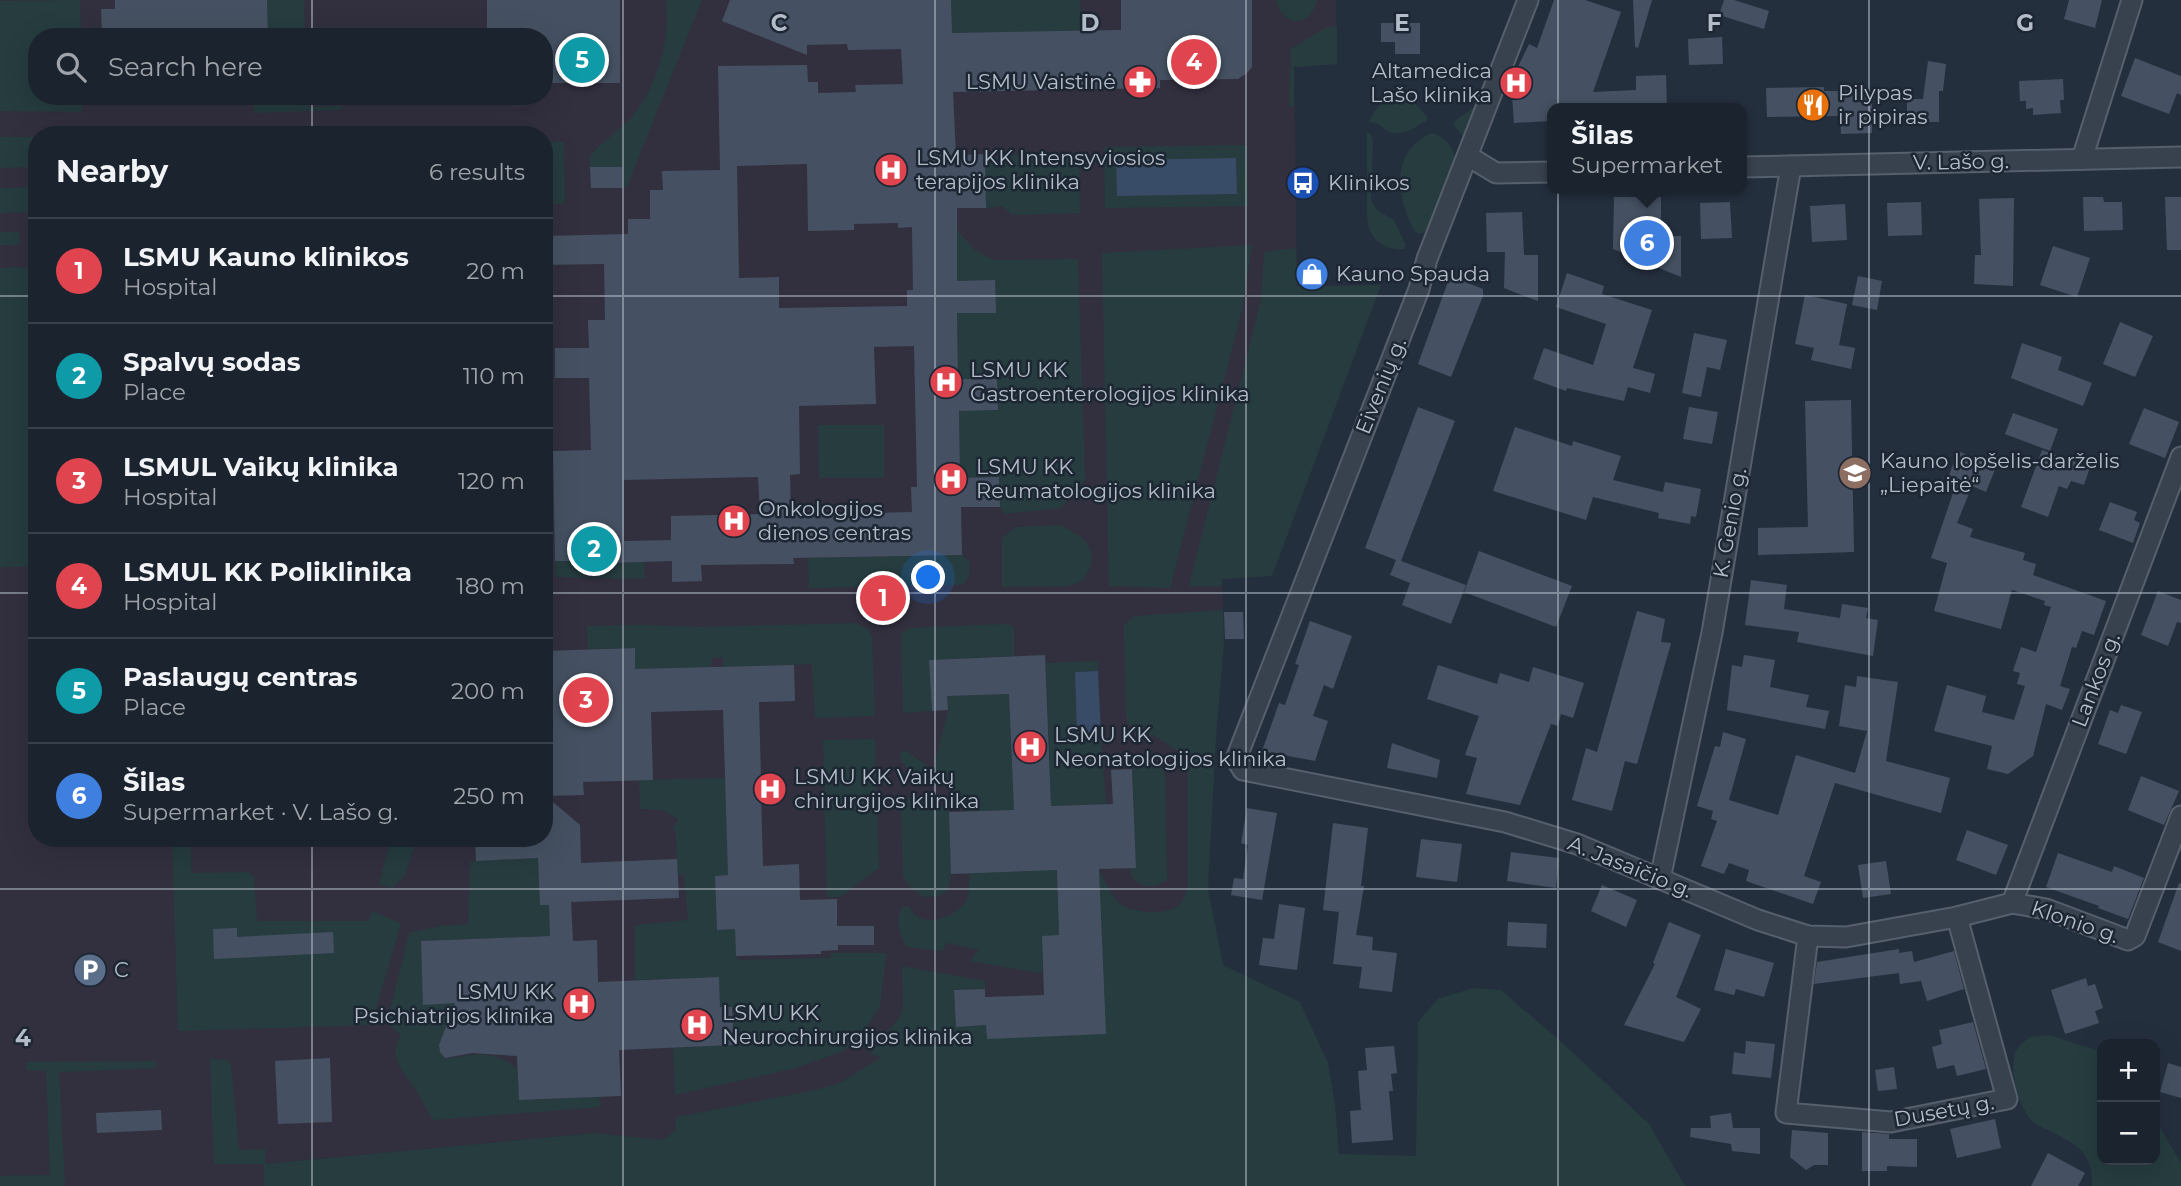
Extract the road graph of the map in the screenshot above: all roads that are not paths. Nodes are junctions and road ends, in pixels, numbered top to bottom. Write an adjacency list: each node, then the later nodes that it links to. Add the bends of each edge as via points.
1 (1528, 0): 3 (street, Eivenių g.)
2 (2132, 0): 5 (street)
3 (1468, 156): 8 (street, via 1496,173); 10 (street, Eivenių g., via 1236,759)
4 (2181, 157): 5 (street, V. Lašo g.)
5 (2082, 159): 6 (street, V. Lašo g.)
6 (1791, 166): 7 (street, V. Lašo g.); 12 (street, K. Genio g., via 1712,633)
7 (1747, 167)
8 (1547, 172)
9 (2181, 457): 13 (street, Lankos g.)
10 (1243, 770): 12 (street, A. Jasaičio g., via 1506,822 1577,844)
11 (2181, 816): 13 (street, Klonio g., via 2135,936 2128,940 2046,909)
12 (1660, 879): 15 (street, A. Jasaičio g.)
13 (2012, 903): 14 (street, A. Jasaičio g.)
14 (1957, 917): 15 (street, A. Jasaičio g., via 1846,937); 15 (street, Dusetų g., via 2007,1099 1891,1122 1786,1113)
15 (1808, 936)

